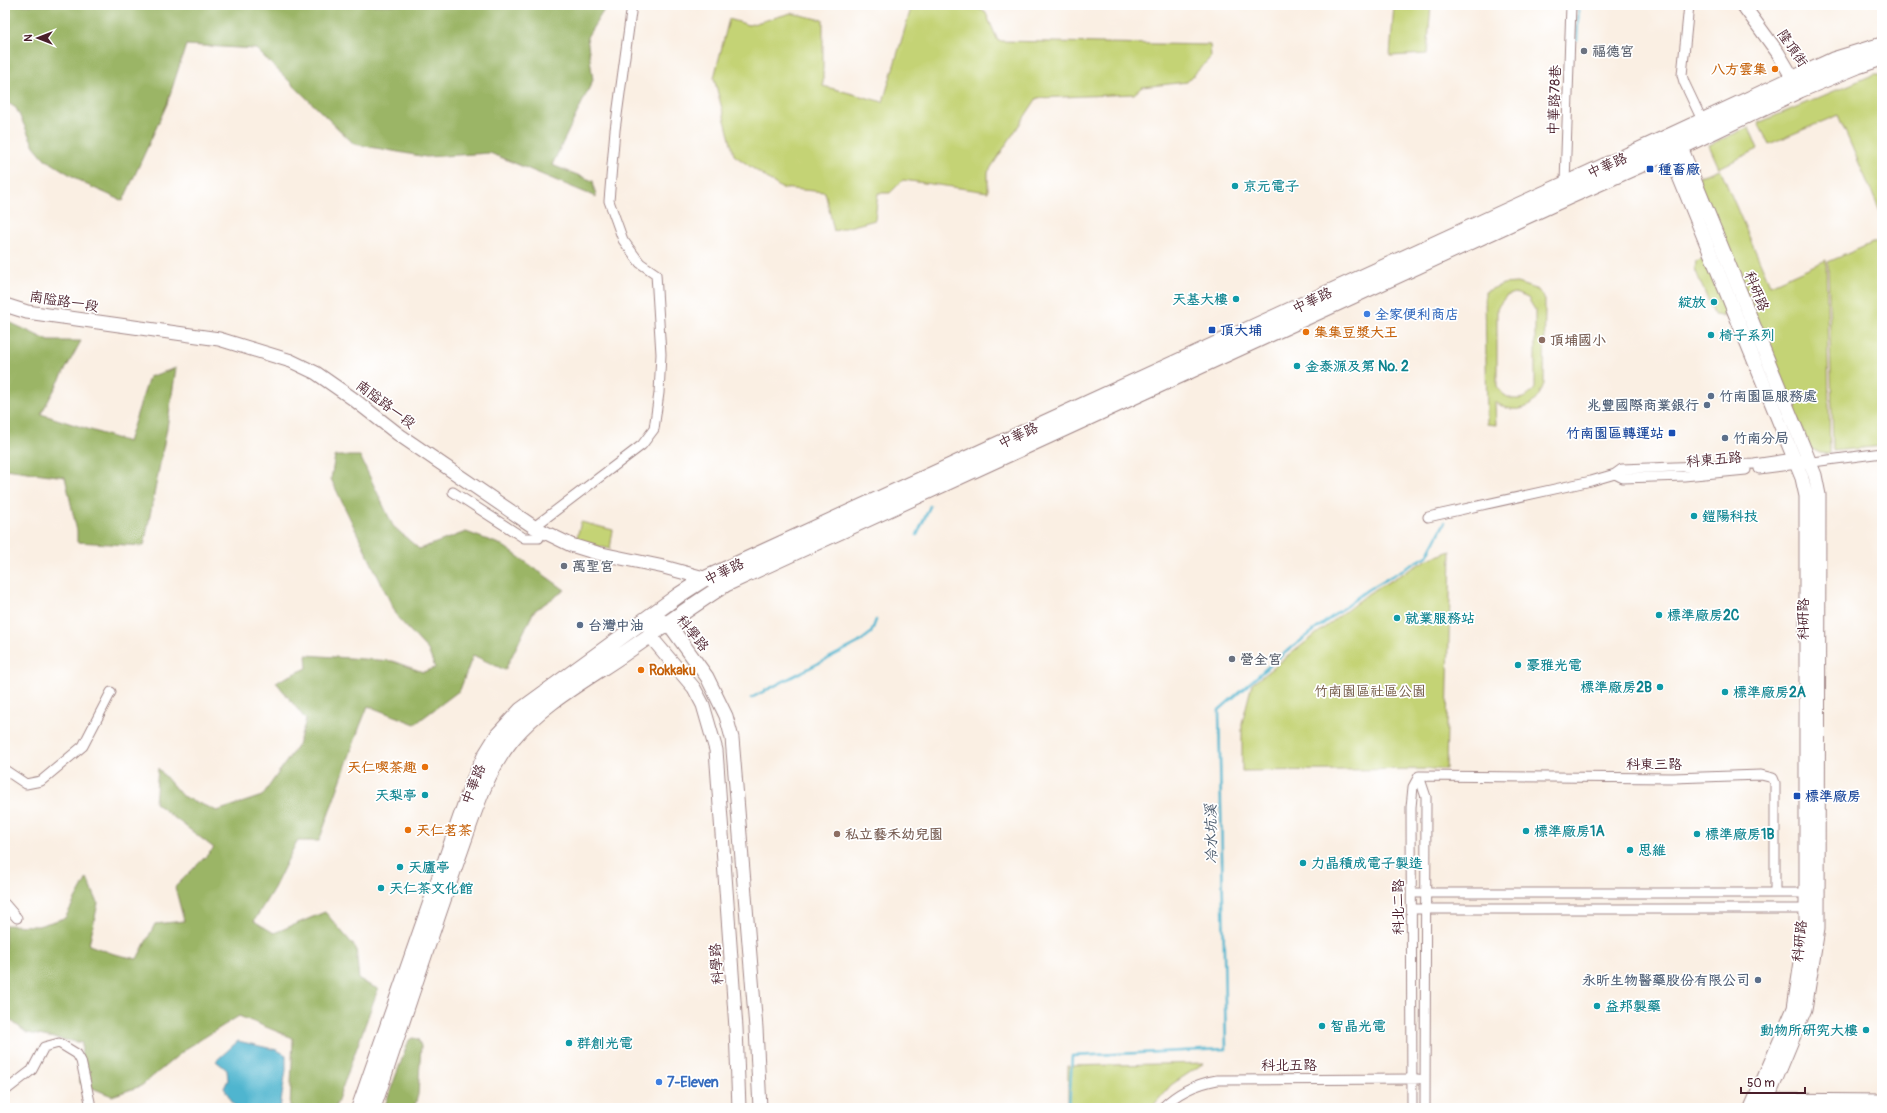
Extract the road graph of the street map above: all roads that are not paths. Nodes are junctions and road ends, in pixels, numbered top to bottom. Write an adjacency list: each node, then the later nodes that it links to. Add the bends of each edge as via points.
1 (632, 5): 17 (street, via 615,130 609,200 623,240 640,263 656,274 661,354 654,429 642,445)
2 (1571, 5): 10 (street, 中華路78巷)
3 (1689, 5): 8 (street, via 1682,75)
4 (1743, 5): 7 (street, 隆頂街)
5 (1882, 46): 7 (main road, 中華路, via 1845,56)
6 (1882, 58): 7 (main road, 中華路)
7 (1797, 84): 8 (main road, 中華路, via 1773,89); 9 (main road, 中華路)
8 (1702, 120): 10 (main road, 中華路)
9 (1675, 149): 10 (main road, 中華路); 13 (street, 科研路)
10 (1568, 189): 15 (main road, 中華路)
11 (5, 305): 17 (street, 南隘路一段, via 27,312 219,339 291,361 316,373 398,434)
12 (1882, 453): 13 (street, 科東五路)
13 (1800, 462): 16 (street, 科東五路, via 1622,469 1615,474 1591,481); 29 (street, 科研路, via 1806,496)
14 (453, 492): 17 (street, via 524,538 539,538)
15 (856, 517): 18 (main road, 中華路); 19 (main road, 中華路)
16 (1428, 517)
17 (538, 529): 18 (street, 南隘路一段, via 571,545 597,553 664,567)
18 (704, 579): 19 (street, 南隘路一段); 20 (main road, 中華路)
19 (726, 584): 21 (main road, 中華路)
20 (650, 618): 21 (street, 科學路); 22 (street); 35 (main road, 中華路, via 521,710 498,735 473,782)
21 (668, 623): 22 (main road, 中華路); 45 (street, 科學路, via 718,695 732,738 756,1028)
22 (650, 636): 35 (main road, 中華路, via 549,704 521,729 498,759 485,785); 44 (street, 科學路, via 694,688 704,705 716,750 736,1020)
23 (111, 692): 24 (street, via 83,746 41,781 26,784)
24 (5, 770)
25 (1419, 776): 26 (street, 科北二路, via 1413,787 1412,797); 27 (street, 科北二路, via 1426,797); 28 (street, 科東三路, via 1673,778 1761,775 1773,778)
26 (1412, 893): 27 (street); 31 (street, 科北二路)
27 (1425, 893): 28 (street); 32 (street, 科北二路)
28 (1775, 893): 29 (street)
29 (1812, 893): 33 (street, 科研路)
30 (5, 904): 34 (street)
31 (1412, 909): 32 (street); 36 (street, 科北二路)
32 (1425, 909): 33 (street); 37 (street, 科北二路)
33 (1812, 909): 40 (street, 科研路, via 1818,929 1806,1009)
34 (17, 918)
35 (408, 982): 42 (main road, 中華路, via 377,1056); 43 (main road, 中華路, via 385,1073)
36 (1412, 1079): 37 (street, 科北五路); 46 (street, 科北五路, via 1217,1080 1201,1083 1184,1091); 47 (street, 科北二路)
37 (1425, 1079): 48 (street, 科北二路)
38 (5, 1091): 39 (street, via 32,1070 44,1047 59,1043 77,1054 81,1061)
39 (90, 1102)
40 (1759, 1104): 41 (street)
41 (1881, 1104)
42 (359, 1108)
43 (373, 1108)
44 (739, 1108)
45 (760, 1108)
46 (1162, 1108)
47 (1412, 1108)
48 (1425, 1108)

